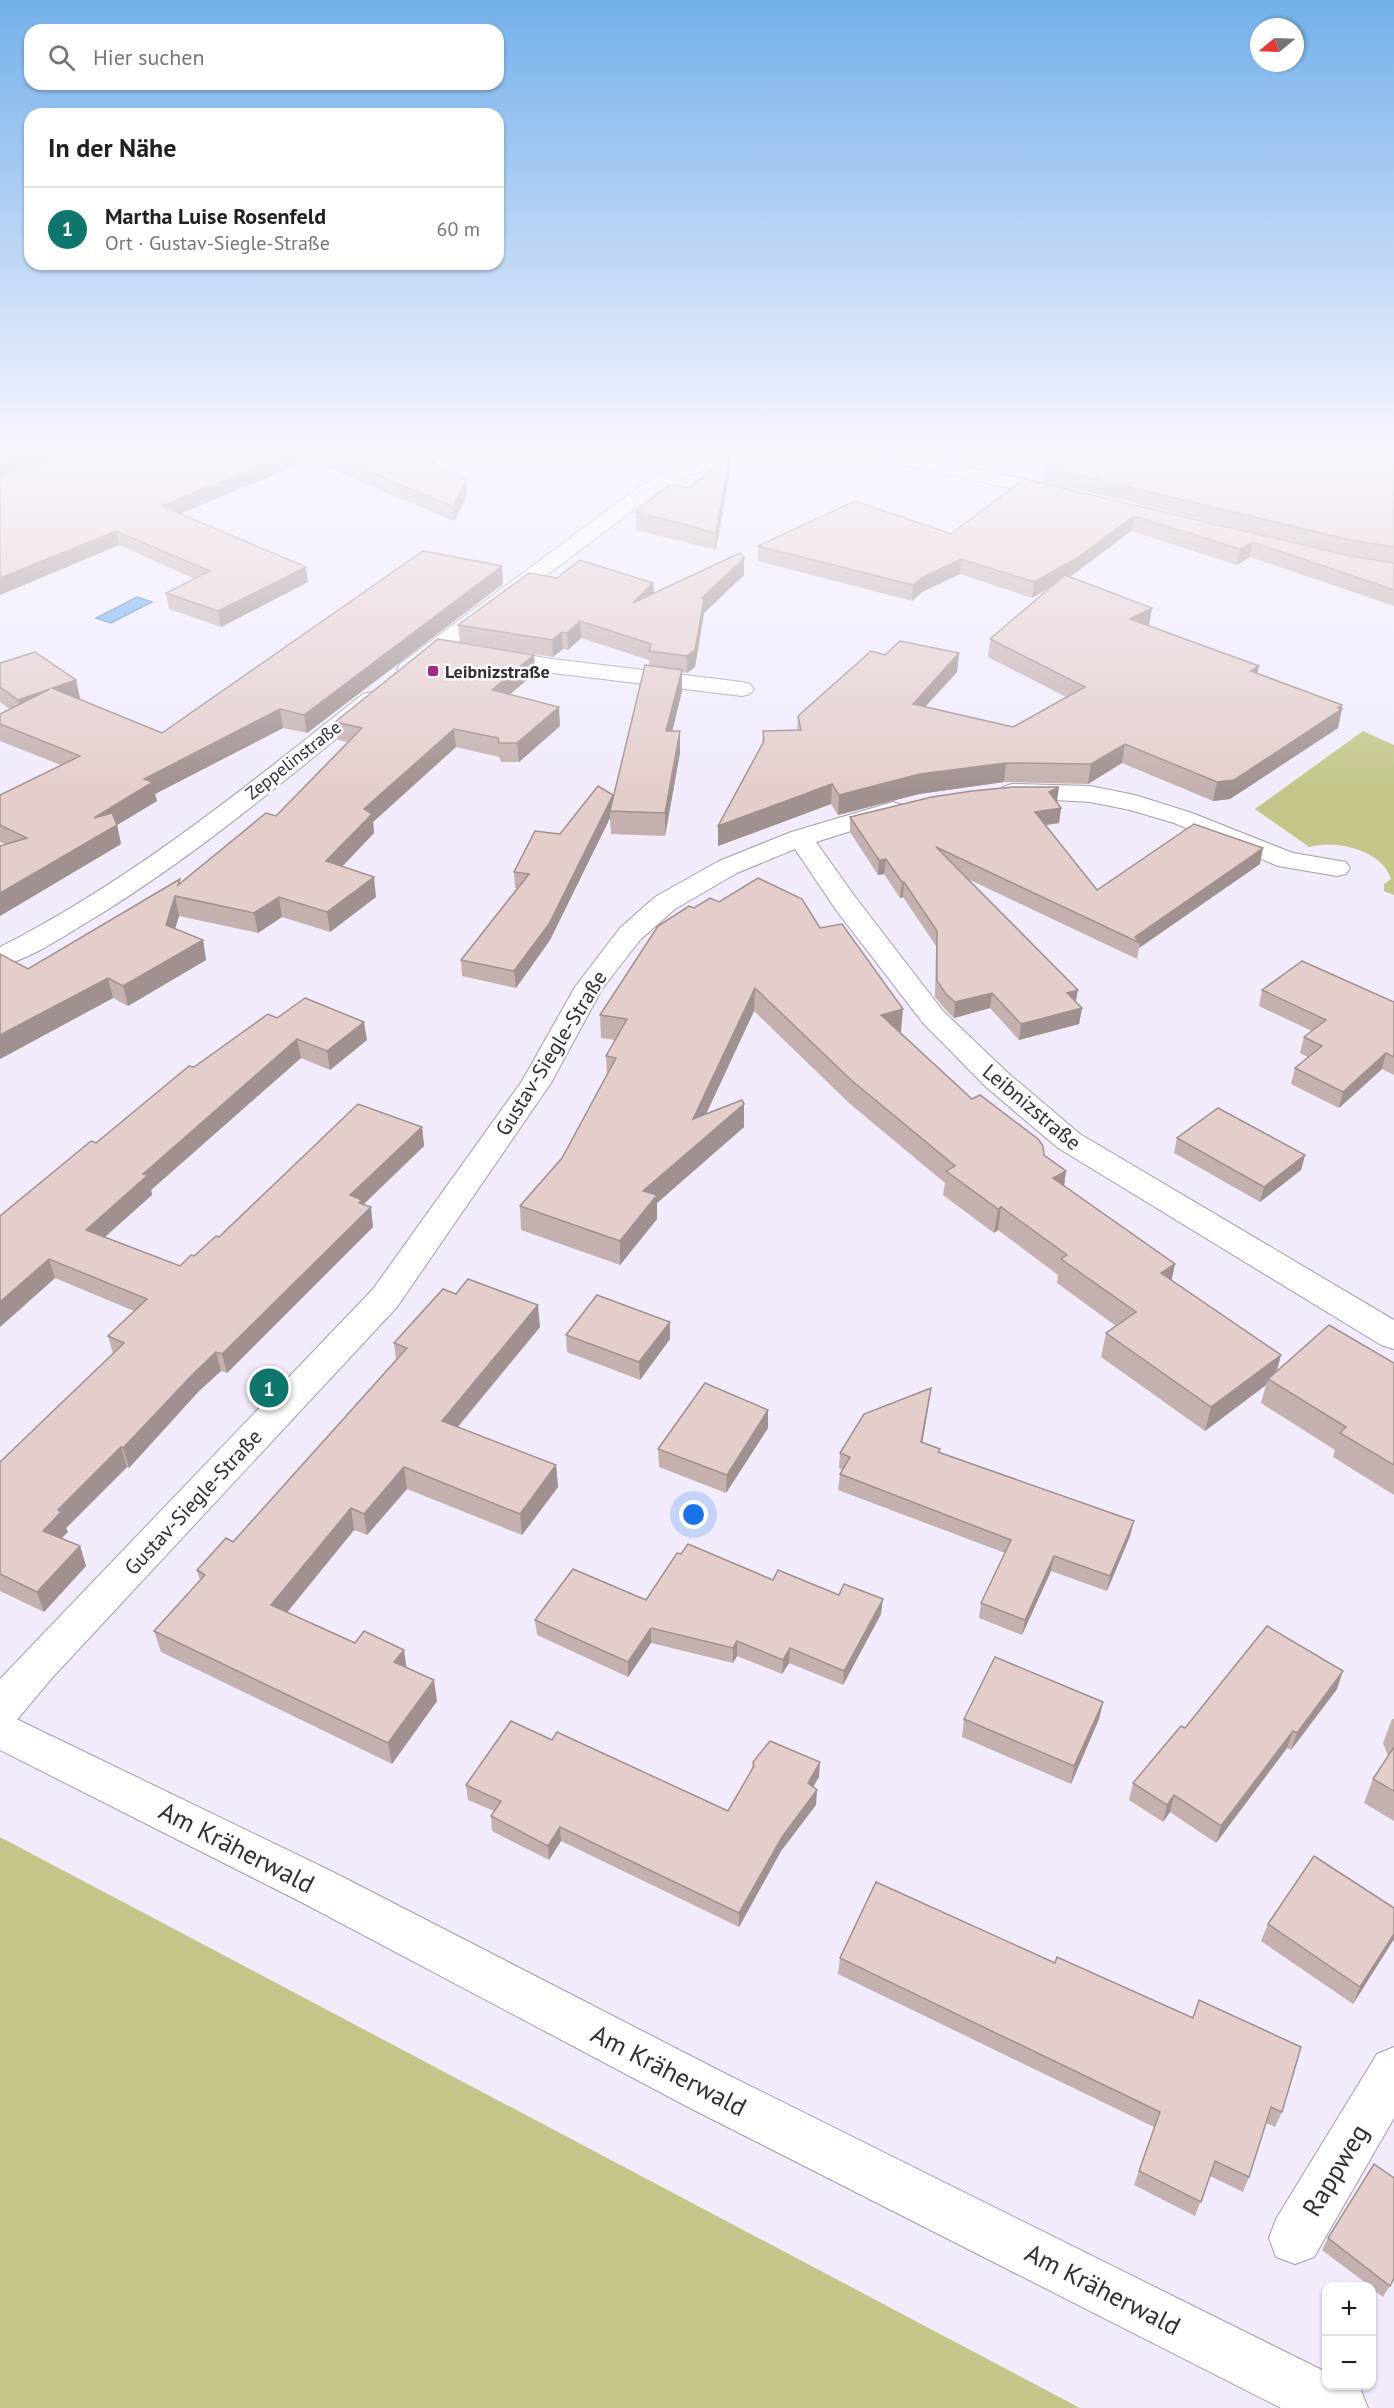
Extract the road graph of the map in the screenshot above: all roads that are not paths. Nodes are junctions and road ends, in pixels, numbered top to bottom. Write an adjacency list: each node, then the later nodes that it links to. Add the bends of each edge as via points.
1 (543, 567): 2 (street, Zeppelinstraße)
2 (435, 648): 3 (street); 8 (street, Zeppelinstraße, via 199,833 119,890)
3 (742, 689)
4 (983, 795): 7 (street, via 1053,792 1135,803 1287,860)
5 (919, 804): 6 (street, Gustav-Siegle-Straße)
6 (800, 838): 9 (street, Leibnizstraße, via 933,1017 997,1080 1069,1141); 10 (street, Gustav-Siegle-Straße, via 697,883 665,903 630,934 589,987 536,1083 386,1298)
7 (1337, 868)
8 (0, 958)
9 (1394, 1336)
10 (0, 1709)
11 (0, 1729): 14 (street, Am Kräherwald)
12 (1394, 2071): 13 (street, Rappweg)
13 (1295, 2238)
14 (1340, 2408)

